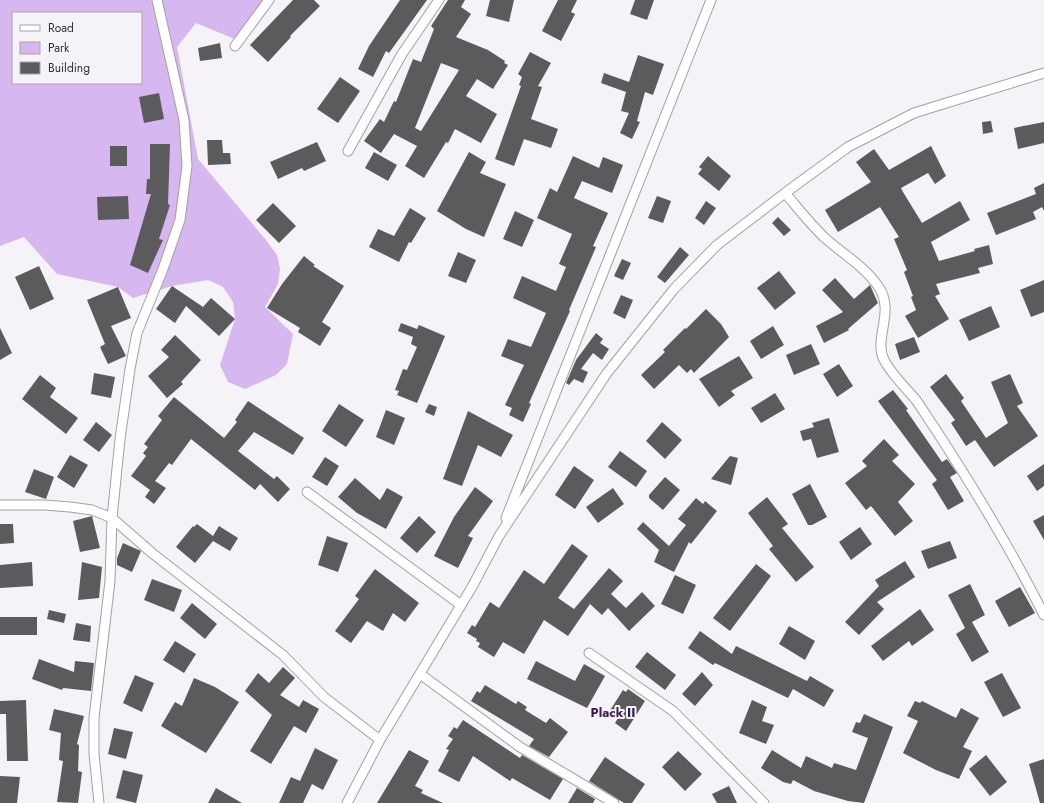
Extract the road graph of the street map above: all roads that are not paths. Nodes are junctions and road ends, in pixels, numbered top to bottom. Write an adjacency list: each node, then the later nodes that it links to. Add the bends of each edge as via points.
1 (157, 0): 11 (street, via 184,120 187,166 185,190 180,220 137,333 120,439)
2 (269, 0): 5 (street)
3 (439, 0): 7 (street, via 402,54)
4 (711, 0): 12 (street)
5 (235, 46)
6 (1044, 73): 8 (street, via 914,113 848,147)
7 (348, 151)
8 (785, 193): 12 (street, via 717,245 674,289 607,373); 14 (street, via 824,237 869,274 879,287 886,305 883,358 947,448 1018,563)
9 (307, 492): 13 (street)
10 (0, 505): 11 (street, via 70,507 92,510)
11 (112, 518): 17 (street, via 152,553 283,655 324,697); 18 (street, via 110,581 94,718 94,754)
12 (499, 536): 13 (street)
13 (461, 604): 16 (street)
14 (1044, 615)
15 (589, 653): 21 (street, via 673,711)
16 (420, 674): 17 (street); 20 (street, via 520,747)
17 (380, 740): 19 (street)
18 (99, 803)
19 (347, 803)
20 (614, 803)
21 (764, 803)

